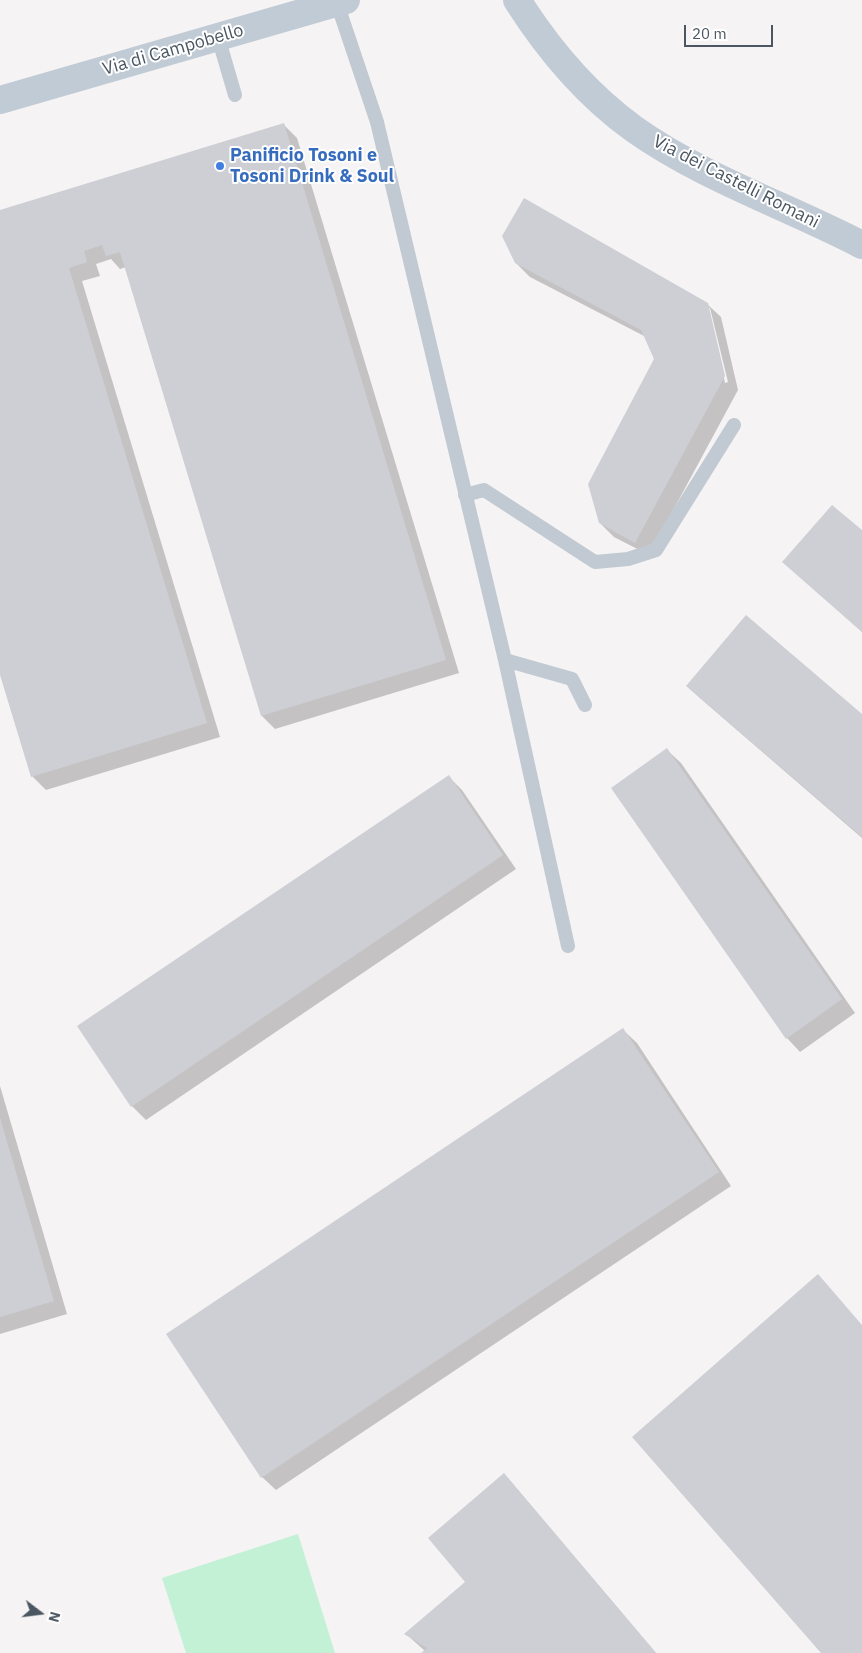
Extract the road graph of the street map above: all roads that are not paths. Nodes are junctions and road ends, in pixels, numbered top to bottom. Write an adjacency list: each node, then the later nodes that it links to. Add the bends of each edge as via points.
1 (517, 0): 6 (main road, Via dei Castelli Romani, via 561,61 634,129 715,175)
2 (341, 1): 3 (main road, Via di Campobello); 8 (lane, via 377,122)
3 (218, 37): 4 (lane); 5 (main road, Via di Campobello)
4 (235, 95)
5 (0, 100)
6 (862, 244)
7 (734, 425): 8 (lane, via 656,550 628,559 595,562 484,490)
8 (465, 495): 9 (lane)
9 (504, 660): 10 (lane, via 572,679); 11 (lane)
10 (585, 704)
11 (568, 946)

